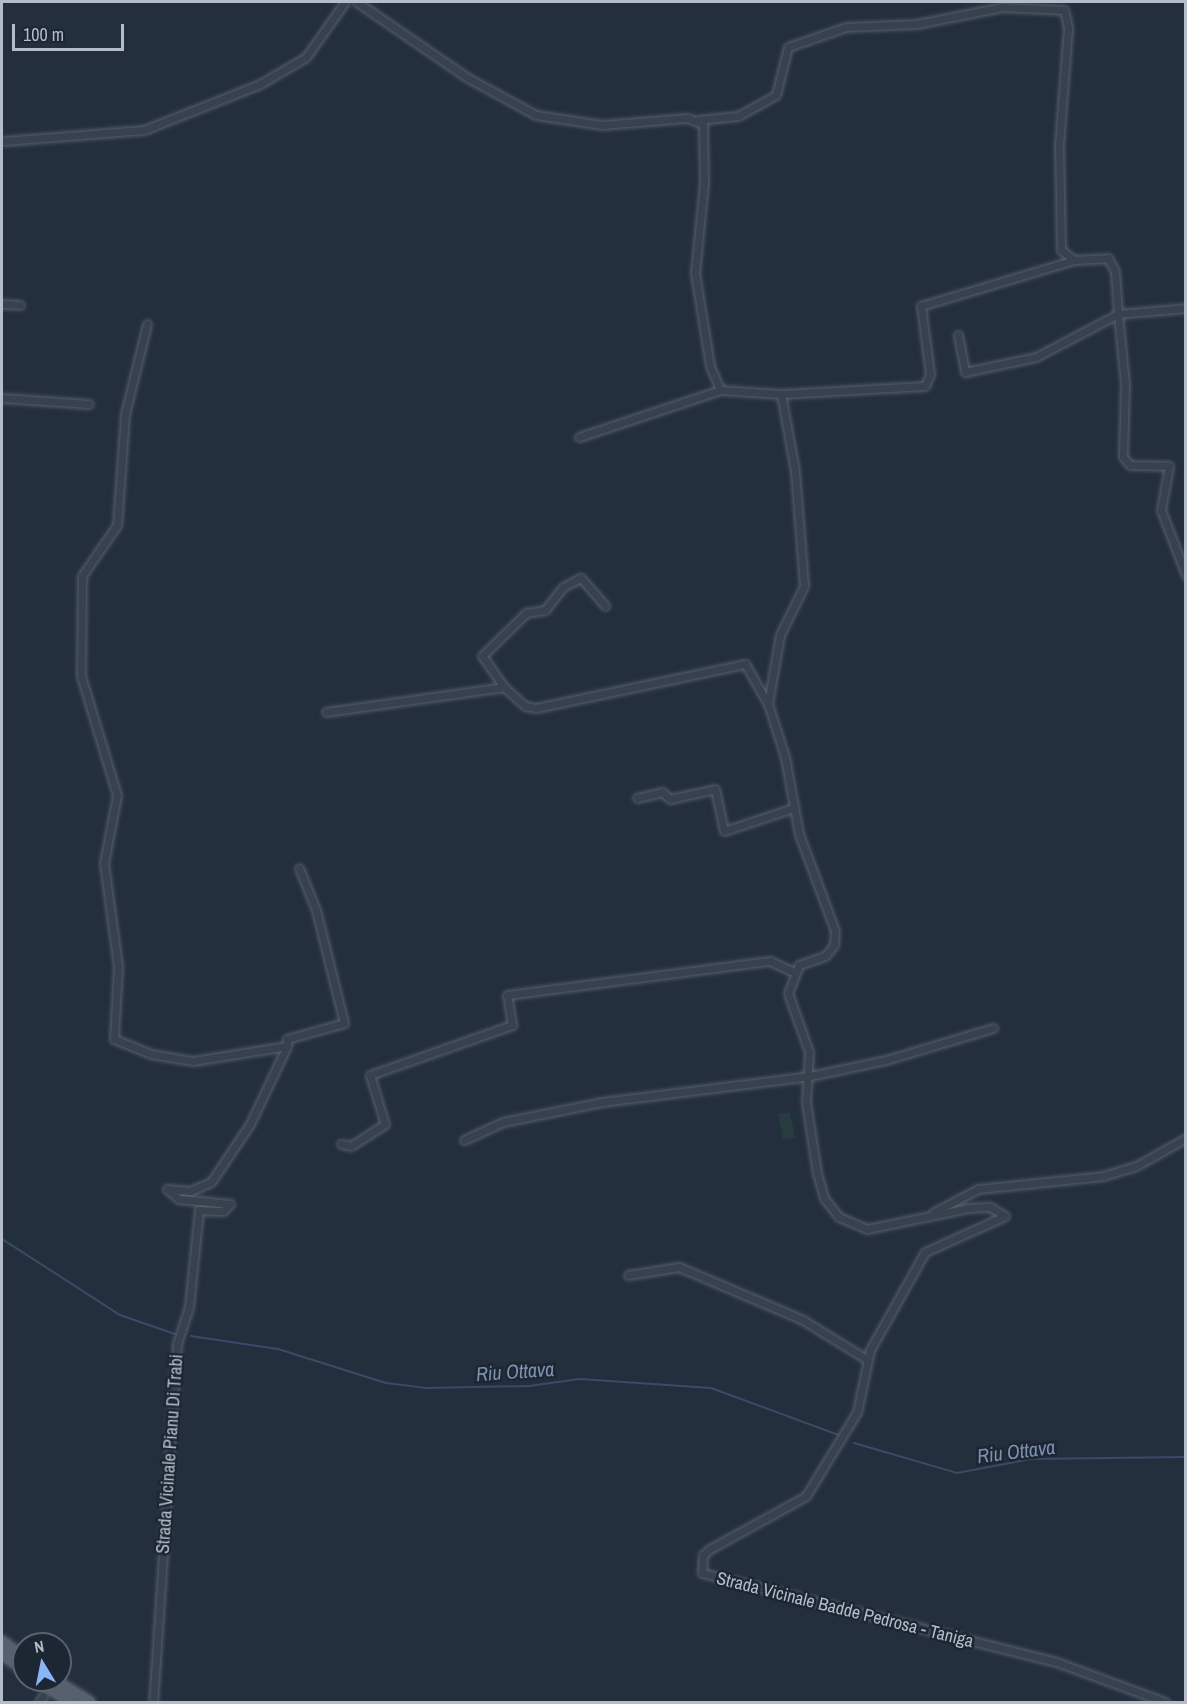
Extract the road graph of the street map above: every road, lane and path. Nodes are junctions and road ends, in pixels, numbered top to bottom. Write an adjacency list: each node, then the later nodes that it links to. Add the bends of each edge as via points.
1 (345, 2): 4 (street, via 306,57 260,84 144,130)
2 (357, 2): 3 (street, via 468,78 536,115 602,125)
3 (698, 120): 5 (street, via 738,116 776,95 788,47 846,27 917,24 1002,7 1064,10 1061,250); 12 (street, via 705,183 695,273 710,366)
4 (4, 141)
5 (1074, 260): 9 (street, via 1108,258 1115,271); 13 (street, via 921,306 930,375 925,386)
6 (2, 304): 7 (street)
7 (20, 305)
8 (1185, 308): 9 (street)
9 (1118, 314): 11 (street, via 1036,357 964,372); 17 (street, via 1125,384 1123,457 1130,465 1169,466 1161,510)
10 (147, 324): 27 (street, via 125,414 117,525 82,576 81,676 117,795 104,863 118,967 114,1039 151,1054 193,1061)
11 (958, 335)
12 (720, 390): 13 (street); 16 (street)
13 (781, 394): 20 (street, via 795,471 804,586 780,635)
14 (2, 398): 15 (street)
15 (89, 404)
16 (579, 437)
17 (1185, 575)
18 (605, 606): 19 (street, via 581,578 563,587 545,610 526,613 482,656)
19 (504, 687): 20 (street, via 525,706 536,708 745,664); 21 (street)
20 (768, 704): 23 (street)
21 (326, 712)
22 (637, 798): 23 (street, via 662,792 670,799 709,787 715,789 724,831)
23 (793, 808): 25 (street, via 835,931 825,956)
24 (299, 868): 27 (street, via 316,910 344,1023 287,1040)
25 (794, 972): 28 (street, via 788,993 806,1035); 31 (street, via 770,961 507,995 512,1025 370,1075 385,1124 351,1146)
26 (993, 1028): 28 (street, via 889,1060)
27 (287, 1046): 39 (street, Strada Vicinale Pianu Di Trabi, via 250,1124 211,1182 190,1191 167,1190 178,1199 230,1204 223,1211 199,1210 189,1307 177,1344)
28 (810, 1076): 30 (street, via 602,1102 503,1122); 32 (street, via 806,1102 817,1173 825,1198 839,1217 867,1229)
29 (1185, 1138): 32 (street, via 1136,1166 1103,1176 978,1190)
30 (464, 1140)
31 (340, 1144)
32 (929, 1215): 34 (street, Strada Vicinale Badde Pedrosa - Taniga, via 990,1208 1005,1216 925,1252 901,1286)
33 (628, 1275): 34 (street, via 680,1267 803,1320)
34 (868, 1360): 40 (street, Strada Vicinale Badde Pedrosa - Taniga, via 857,1412 806,1496 710,1549 703,1555 702,1573 1059,1663)
35 (72, 1691): 38 (main road)
36 (55, 1692): 37 (main road)
37 (70, 1702)
38 (90, 1702)
39 (153, 1702)
40 (1165, 1702)

